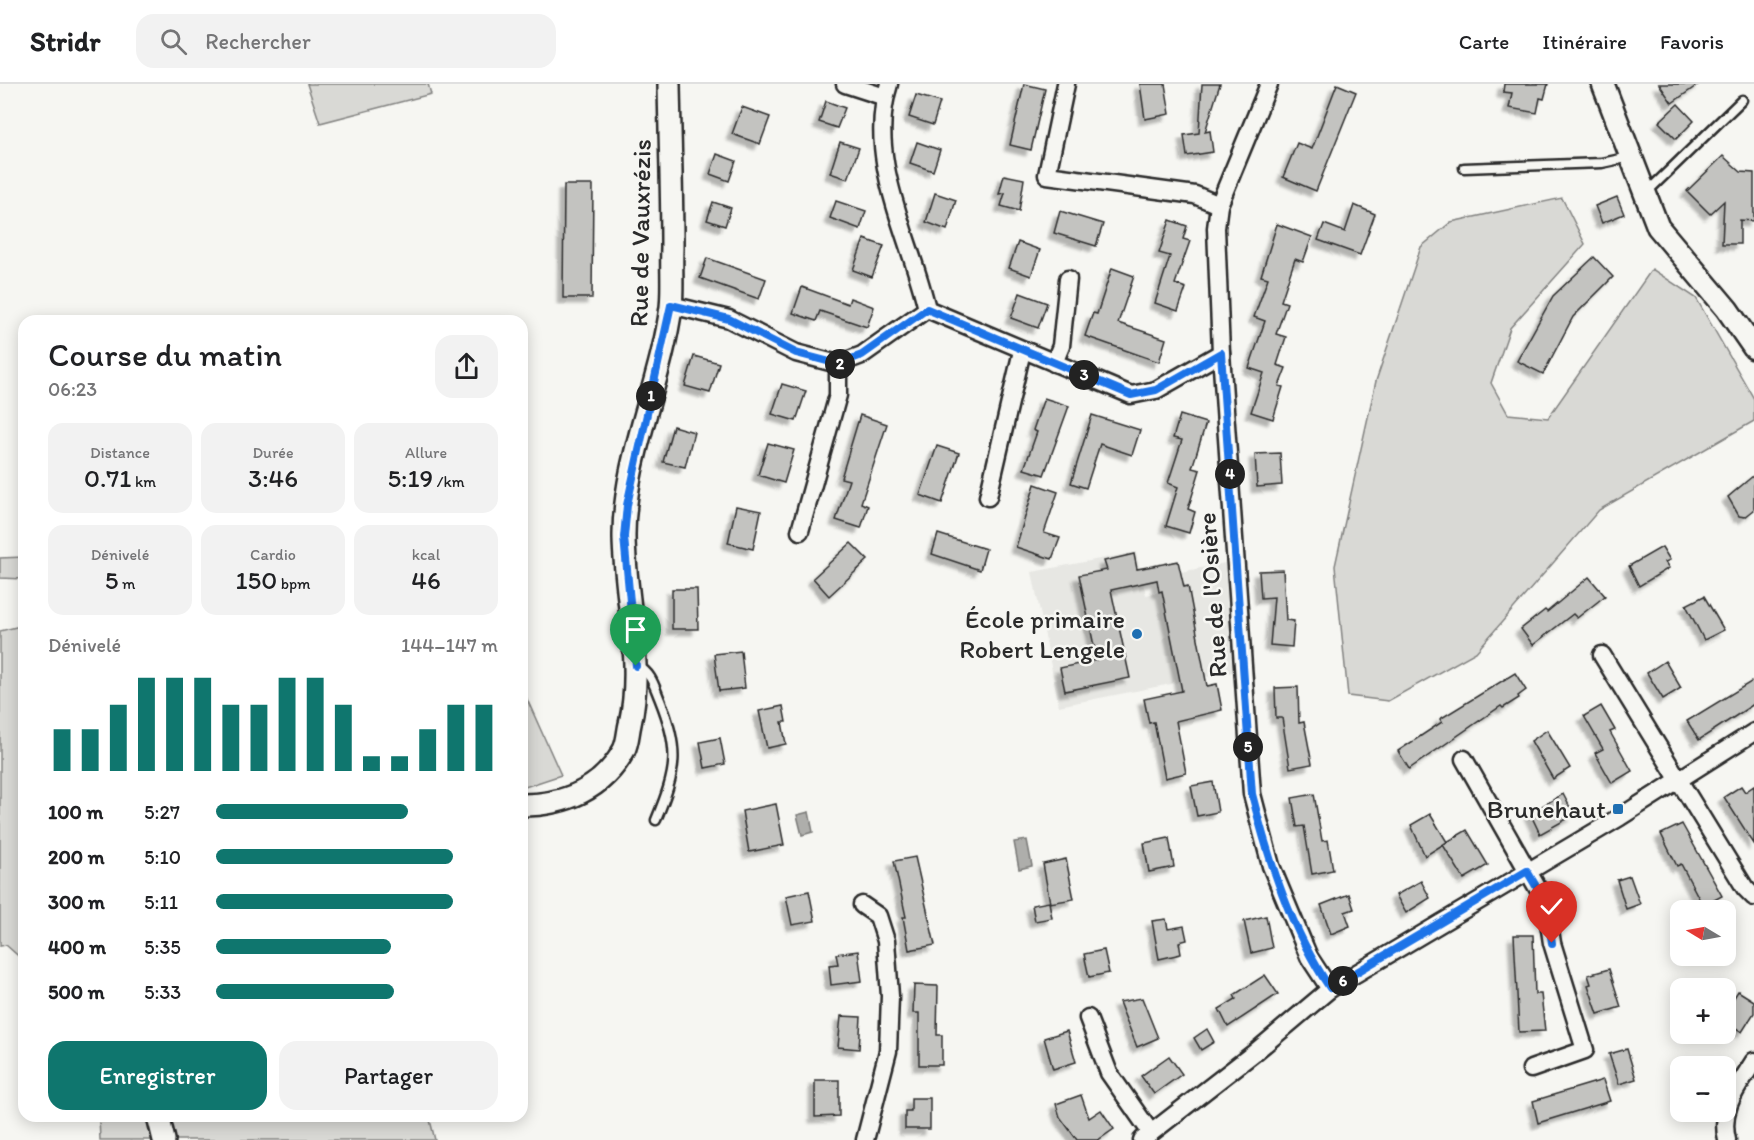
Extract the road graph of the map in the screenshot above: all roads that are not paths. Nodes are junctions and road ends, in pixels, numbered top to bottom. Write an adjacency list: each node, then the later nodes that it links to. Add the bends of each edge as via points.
1 (669, 84): 13 (street, Rue de Vauxrézis)
2 (845, 84): 6 (street)
3 (1066, 84): 11 (street, via 1047,175 1195,195)
4 (1269, 84): 11 (street, Rue de l'Osière)
5 (1603, 84): 8 (street)
6 (887, 90): 14 (street, via 884,141 891,191)
7 (1742, 100): 10 (lane)
8 (1630, 156): 9 (lane, via 1602,163); 10 (street)
9 (1464, 168)
10 (1644, 195): 15 (street, via 1658,227 1727,309)
11 (1219, 205): 17 (street, Rue de l'Osière, via 1216,228)
12 (1068, 279): 18 (street, via 1060,346)
13 (671, 305): 19 (street, via 729,319 796,353); 23 (street, Rue de Vauxrézis, via 627,505 624,537)
14 (927, 309): 16 (street); 19 (street, via 862,355)
15 (1754, 348)
16 (1022, 351): 18 (street); 20 (street)
17 (1221, 353): 18 (street, via 1156,390 1131,395); 32 (street, Rue de l'Osière, via 1252,794 1271,866 1309,957)
18 (1054, 363)
19 (838, 364): 21 (street, via 838,396)
20 (988, 497)
21 (800, 531)
22 (1602, 655): 26 (street)
23 (636, 666): 27 (street, Rue de Vauxrézis, via 634,704 625,748 608,774 587,789 549,805); 28 (lane, via 649,672 674,740 675,767)
24 (1754, 732): 26 (street)
25 (1464, 759): 29 (street)
26 (1680, 779): 29 (street); 30 (street)
27 (528, 805)
28 (656, 820)
29 (1527, 871): 32 (street); 35 (street, via 1546,903 1552,943 1585,1050)
30 (1754, 897)
31 (862, 906): 39 (street, via 878,916 886,941 890,996 888,1051)
32 (1330, 988): 37 (street)
33 (1088, 1018): 37 (street, via 1109,1073)
34 (1754, 1061): 40 (street, via 1727,1103 1723,1124)
35 (1531, 1069)
36 (160, 1122): 38 (street)
37 (1147, 1136)
38 (164, 1140)
39 (865, 1140)
40 (1726, 1140)

